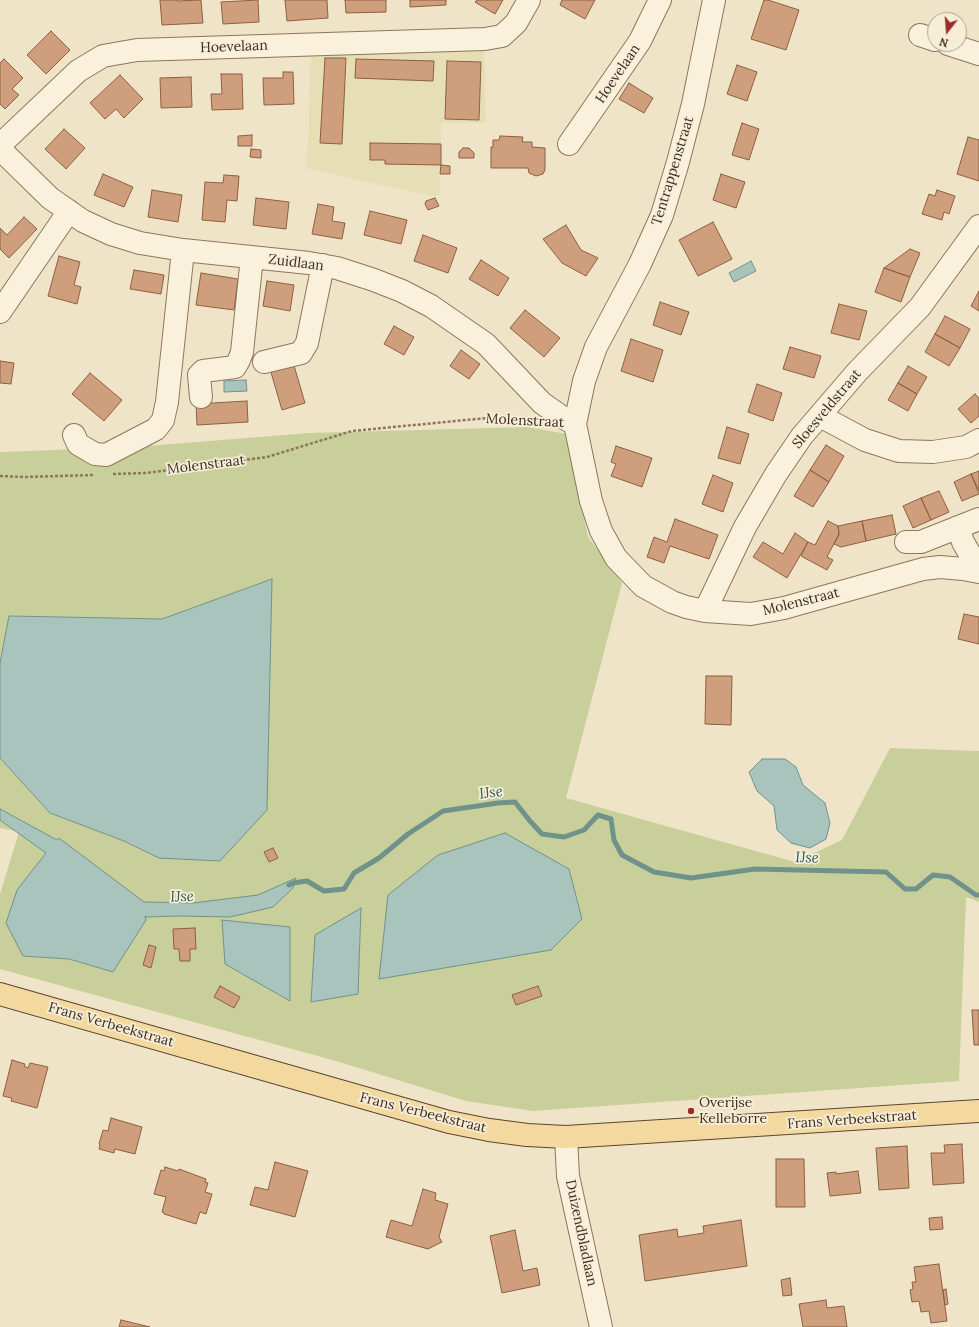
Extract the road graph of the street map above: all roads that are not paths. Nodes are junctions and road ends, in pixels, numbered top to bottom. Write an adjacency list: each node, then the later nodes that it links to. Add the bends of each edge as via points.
1 (529, 0): 7 (street, Hoevelaan, via 516,23 502,36 485,39 137,50 103,56 78,70)
2 (660, 0): 6 (street, Hoevelaan, via 640,42)
3 (714, 0): 18 (street, Tentrappenstraat, via 693,104 662,215 640,264 596,347 584,381)
4 (967, 50): 5 (street)
5 (979, 54)
6 (569, 144)
7 (0, 145)
8 (0, 149): 9 (street, Zuidlaan, via 50,198)
9 (68, 211): 11 (street, Zuidlaan, via 111,234 140,243); 14 (street)
10 (979, 226): 17 (street, Sloesveldstraat, via 920,308 857,372)
11 (183, 250): 12 (street, Zuidlaan); 19 (street, via 163,420 156,429 106,455 95,454 78,444)
12 (252, 257): 13 (street, Zuidlaan); 16 (street, via 242,352 235,367 203,371 199,375)
13 (323, 266): 15 (street, via 307,343 301,353); 18 (street, Zuidlaan, via 374,280 431,306 486,344 542,402)
14 (0, 312)
15 (264, 362)
16 (201, 397)
17 (820, 416): 20 (street, via 865,440 899,451 933,452 966,446); 25 (street, Sloesveldstraat, via 802,436 776,474 745,527)
18 (575, 424): 25 (street, Molenstraat, via 590,501 601,531 616,558 643,586 672,602)
19 (74, 435)
20 (979, 440)
21 (979, 519): 22 (street)
22 (958, 528): 23 (street, via 921,542); 24 (street)
23 (906, 542)
24 (976, 571): 25 (street, Molenstraat, via 940,567 923,569 784,608 751,614)
25 (705, 611)
26 (0, 994): 28 (main road, Frans Verbeekstraat, via 449,1122 527,1135)
27 (979, 1111): 28 (main road, Frans Verbeekstraat)
28 (566, 1137): 29 (street, Duizendbladlaan, via 568,1176)
29 (601, 1327)

